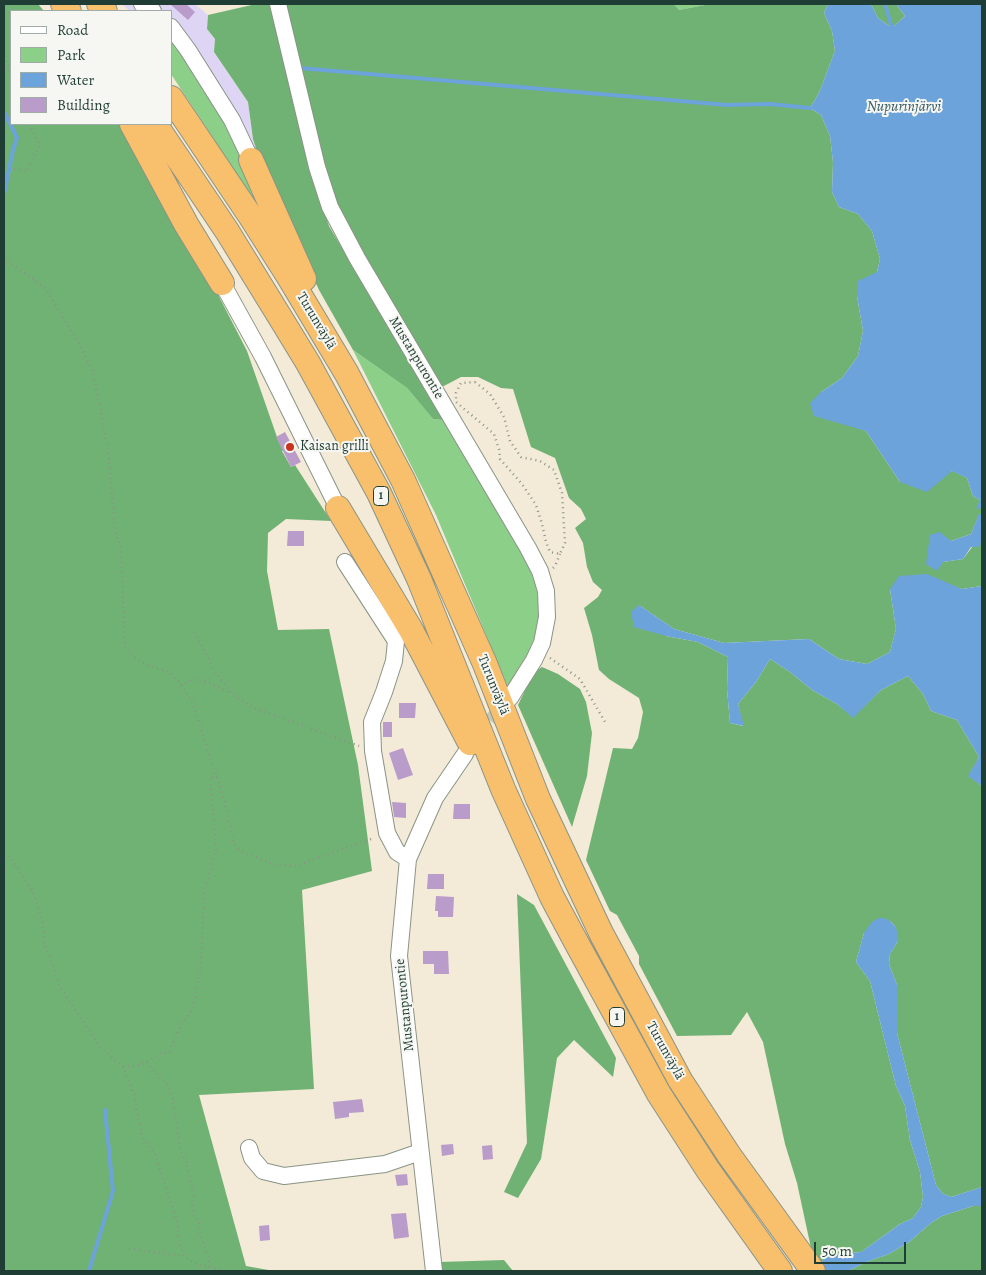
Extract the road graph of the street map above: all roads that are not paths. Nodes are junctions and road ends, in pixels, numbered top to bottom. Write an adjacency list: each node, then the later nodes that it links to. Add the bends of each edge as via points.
1 (278, 4): 11 (street, Mustanpurontie, via 317,167 330,207 540,571 548,617 539,650)
2 (172, 29): 6 (street, via 232,120)
3 (172, 99): 8 (highway, Turunväylä / 1, via 251,217)
4 (133, 125): 7 (highway)
5 (156, 125): 14 (highway, Turunväylä / 1, via 227,231 317,378 379,493 419,579 503,789)
6 (251, 160): 8 (highway)
7 (222, 283): 9 (street, via 263,357)
8 (347, 374): 19 (highway, Turunväylä / 1, via 403,480 485,664 538,798 601,933 680,1080 729,1155)
9 (338, 508): 14 (highway, via 411,630 492,790)
10 (345, 562): 13 (street, via 396,641 394,661 372,722 373,751 387,833 397,852)
11 (510, 698)
12 (465, 754): 13 (street, Mustanpurontie, via 435,798)
13 (408, 859): 16 (street, Mustanpurontie, via 399,956)
14 (552, 897): 17 (highway, Turunväylä / 1, via 659,1094)
15 (249, 1148): 16 (street, via 252,1158 263,1171 284,1176 384,1164)
16 (420, 1152): 18 (street, Mustanpurontie)
17 (775, 1264)
18 (434, 1271)
19 (813, 1271)

